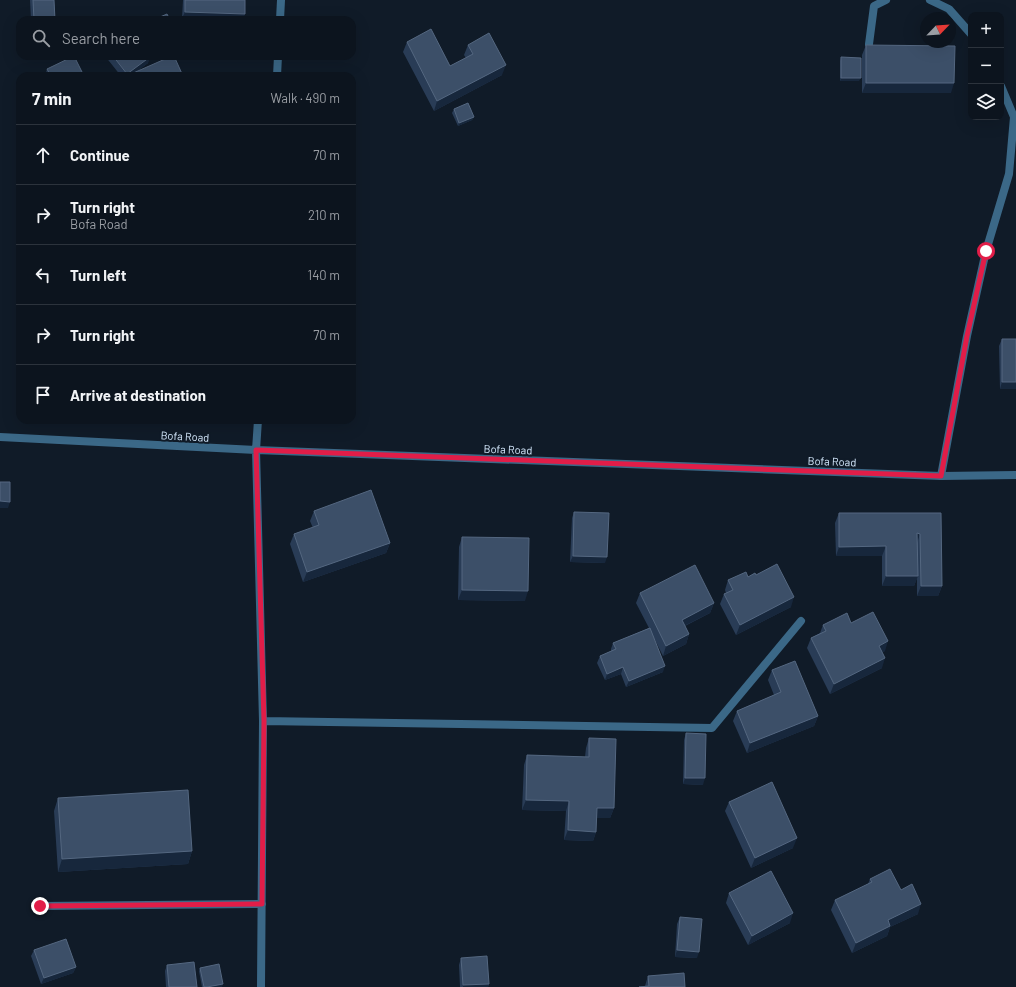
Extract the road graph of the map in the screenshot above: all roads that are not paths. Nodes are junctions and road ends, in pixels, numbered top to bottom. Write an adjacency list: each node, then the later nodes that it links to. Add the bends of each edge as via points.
1 (281, 0): 4 (street)
2 (886, 0): 6 (street, via 874,6)
3 (930, 0): 5 (street, via 949,8)
4 (280, 16)
5 (968, 30)
6 (869, 44)
7 (278, 60): 8 (street)
8 (277, 72)
9 (1004, 93): 14 (street, via 1014,117 1009,174 986,251)
10 (258, 424): 12 (street)
11 (0, 437): 12 (street, Bofa Road)
12 (256, 450): 14 (street, Bofa Road); 16 (street)
13 (1016, 475): 14 (street, Bofa Road)
14 (941, 476)
15 (801, 621): 16 (street, via 712,728)
16 (264, 721): 17 (street)
17 (262, 904): 18 (street); 19 (street)
18 (40, 906)
19 (261, 987)

